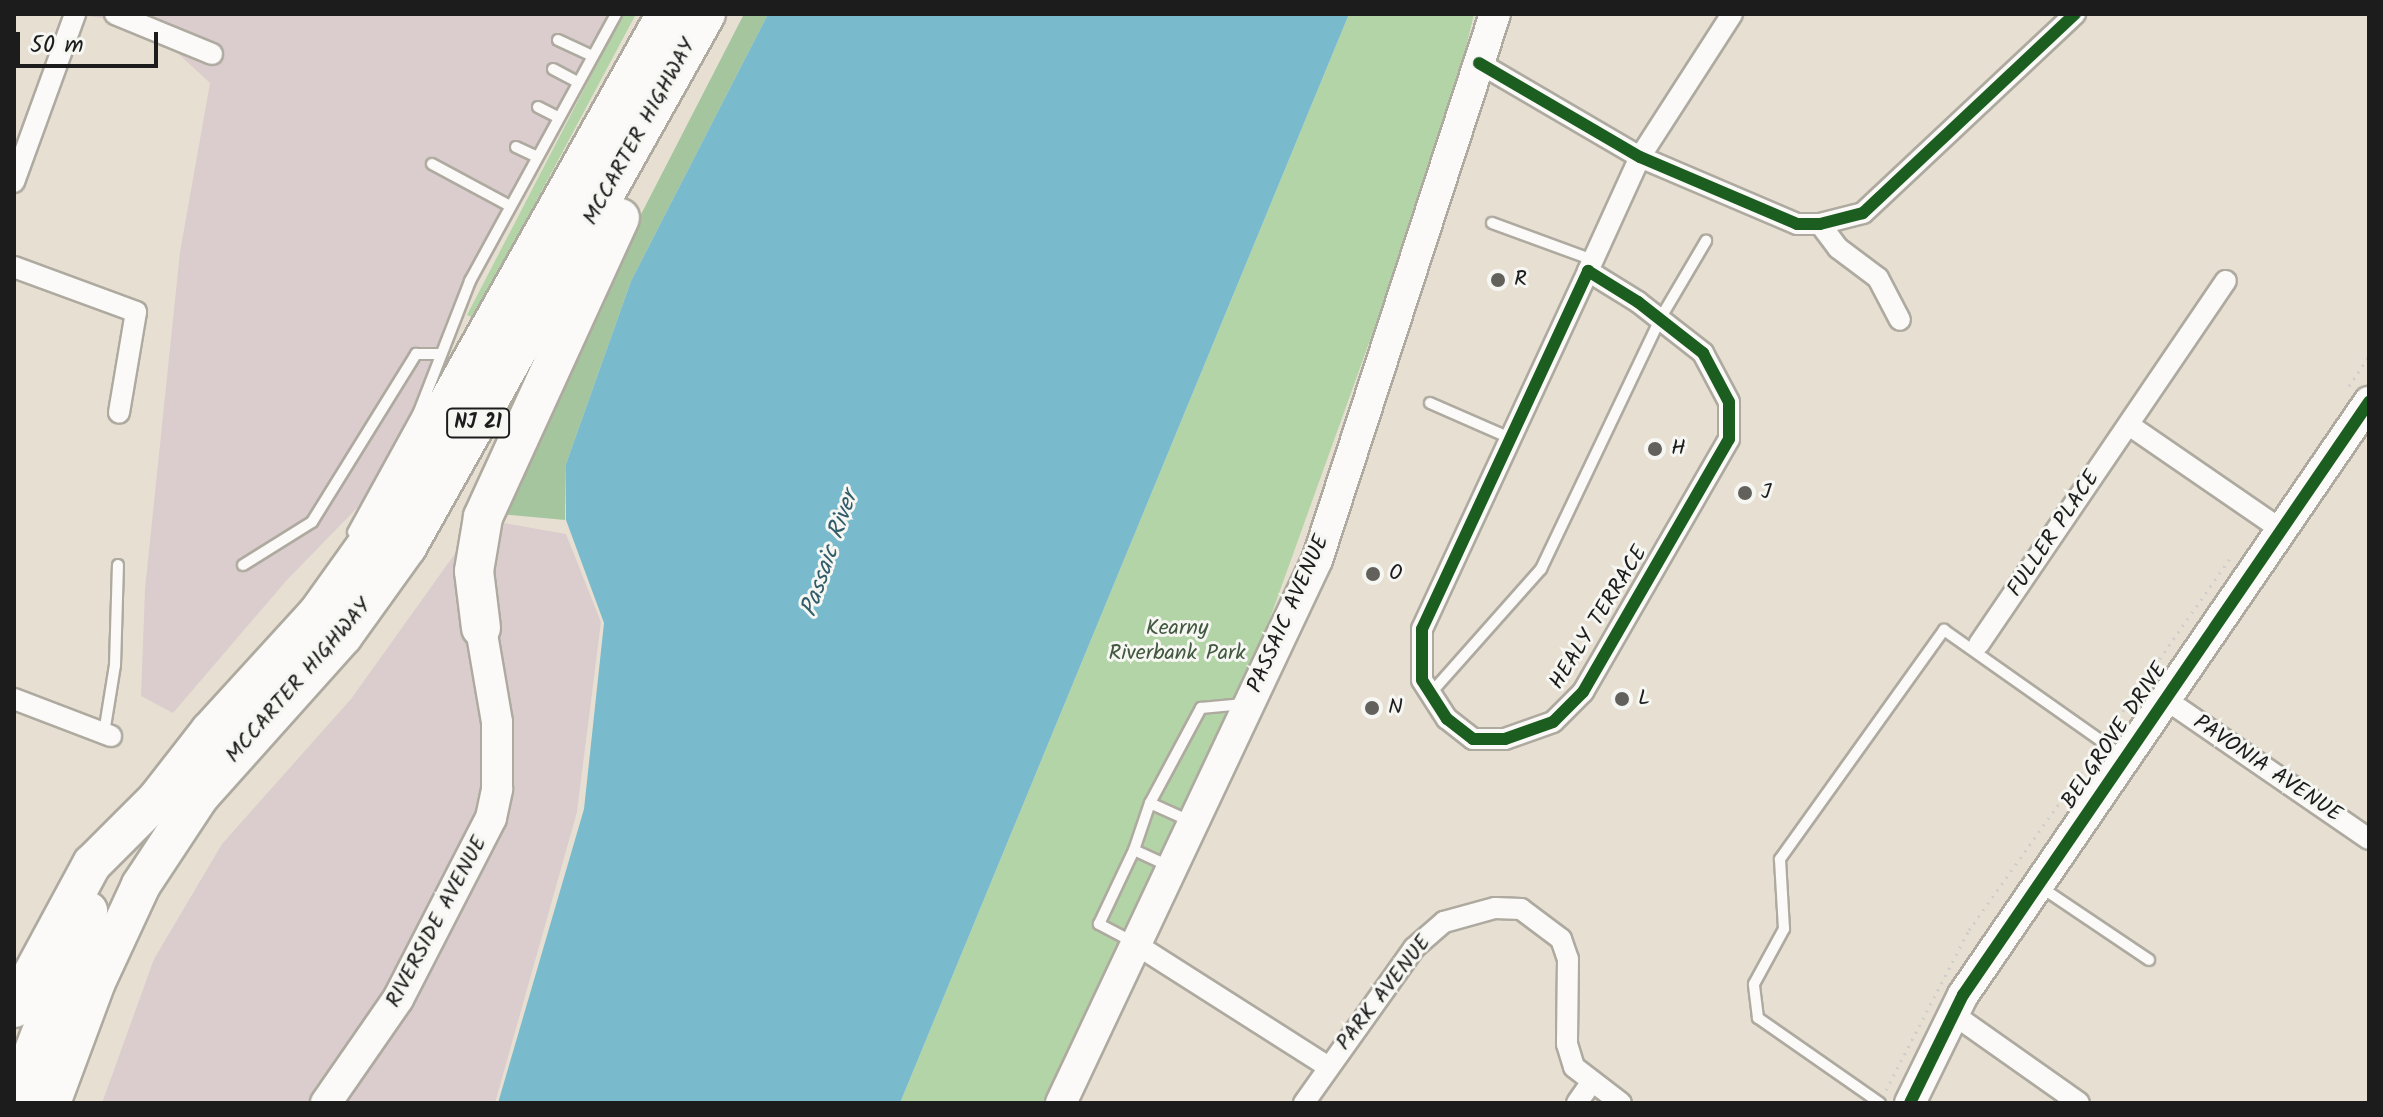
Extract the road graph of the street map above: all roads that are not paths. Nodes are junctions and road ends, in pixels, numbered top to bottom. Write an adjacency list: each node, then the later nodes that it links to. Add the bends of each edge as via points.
1 (75, 14): 22 (street)
2 (115, 14): 11 (street)
3 (616, 14): 12 (lane)
4 (666, 14): 45 (highway, NJ 21, via 375,533 317,614)
5 (706, 14): 66 (highway, MCCARTER HIGHWAY / NJ 21, via 407,547 343,636 199,797 141,885 76,1029)
6 (721, 14): 43 (highway, via 493,492 474,571)
7 (1495, 14): 13 (street, PASSAIC AVENUE)
8 (1732, 14): 20 (street, HEALY TERRACE)
9 (2075, 14): 25 (street, via 1863,213)
10 (558, 40): 12 (lane)
11 (212, 54)
12 (592, 56): 15 (lane)
13 (1479, 63): 20 (street); 49 (street, PASSAIC AVENUE, via 1317,560)
14 (553, 69): 15 (lane)
15 (577, 82): 17 (lane)
16 (538, 107): 17 (lane)
17 (558, 117): 19 (lane)
18 (516, 147): 19 (lane)
19 (535, 156): 23 (lane)
20 (1640, 157): 25 (street, via 1797,224); 27 (street, HEALY TERRACE)
21 (432, 164): 23 (lane)
22 (14, 182)
23 (508, 205): 32 (lane)
24 (1492, 223): 27 (lane)
25 (1820, 224): 31 (street, via 1838,248 1878,278)
26 (1706, 241): 30 (lane)
27 (1590, 265): 30 (street, HEALY TERRACE); 37 (street, HEALY TERRACE)
28 (14, 267): 35 (street, via 136,312)
29 (2226, 281): 36 (street, FULLER PLACE)
30 (1660, 319): 46 (lane, via 1541,569); 46 (street, HEALY TERRACE, via 1703,353 1729,402 1729,439 1583,692 1553,722 1505,739 1473,739 1447,719)
31 (1900, 320)
32 (441, 354): 39 (lane, via 419,412); 41 (lane, via 416,354 312,522)
33 (2356, 398): 38 (street, BELGROVE DRIVE)
34 (1430, 403): 37 (lane)
35 (119, 413)
36 (2129, 425): 38 (street); 44 (street, FULLER PLACE)
37 (1510, 438): 46 (street, HEALY TERRACE, via 1422,629 1422,680)
38 (2283, 531): 48 (street, BELGROVE DRIVE)
39 (345, 546)
40 (118, 565): 50 (lane)
41 (243, 565)
42 (303, 610): 45 (lane)
43 (481, 628): 67 (street, RIVERSIDE AVENUE, via 497,722 497,789 491,818 398,999)
44 (1979, 644)
45 (243, 693): 52 (highway, NJ 21)
46 (1430, 694)
47 (14, 699): 50 (street)
48 (2165, 699): 51 (street, BELGROVE DRIVE); 55 (street, PAVONIA AVENUE)
49 (1250, 703): 53 (lane, via 1201,708); 54 (street, PASSAIC AVENUE)
50 (108, 734)
51 (2113, 750): 58 (street, BELGROVE DRIVE); 72 (lane, via 1944,630 1780,859 1784,929 1754,984 1758,1018)
52 (157, 799): 61 (highway, via 92,864); 65 (highway, NJ 21, via 83,920)
53 (1150, 803): 54 (lane); 56 (lane)
54 (1194, 823): 57 (street, PASSAIC AVENUE)
55 (2369, 839)
56 (1134, 850): 57 (lane); 59 (lane, via 1099,924)
57 (1173, 868): 59 (street, PASSAIC AVENUE)
58 (2037, 885): 60 (lane); 62 (street, BELGROVE DRIVE)
59 (1137, 945): 63 (street, PARK AVENUE); 68 (street, PASSAIC AVENUE)
60 (2149, 960)
61 (14, 1008)
62 (1953, 1014): 73 (street, BELGROVE DRIVE); 74 (street)
63 (1327, 1066): 64 (street, PARK AVENUE, via 1426,936 1467,912 1521,909 1561,939 1570,985 1567,1044 1574,1067); 69 (street)
64 (1591, 1083): 70 (street); 71 (street, PARK AVENUE)
65 (14, 1102)
66 (51, 1103)
67 (326, 1103)
68 (1061, 1103)
69 (1304, 1103)
70 (1577, 1103)
71 (1621, 1103)
72 (1880, 1103)
73 (1910, 1103)
74 (2079, 1103)

